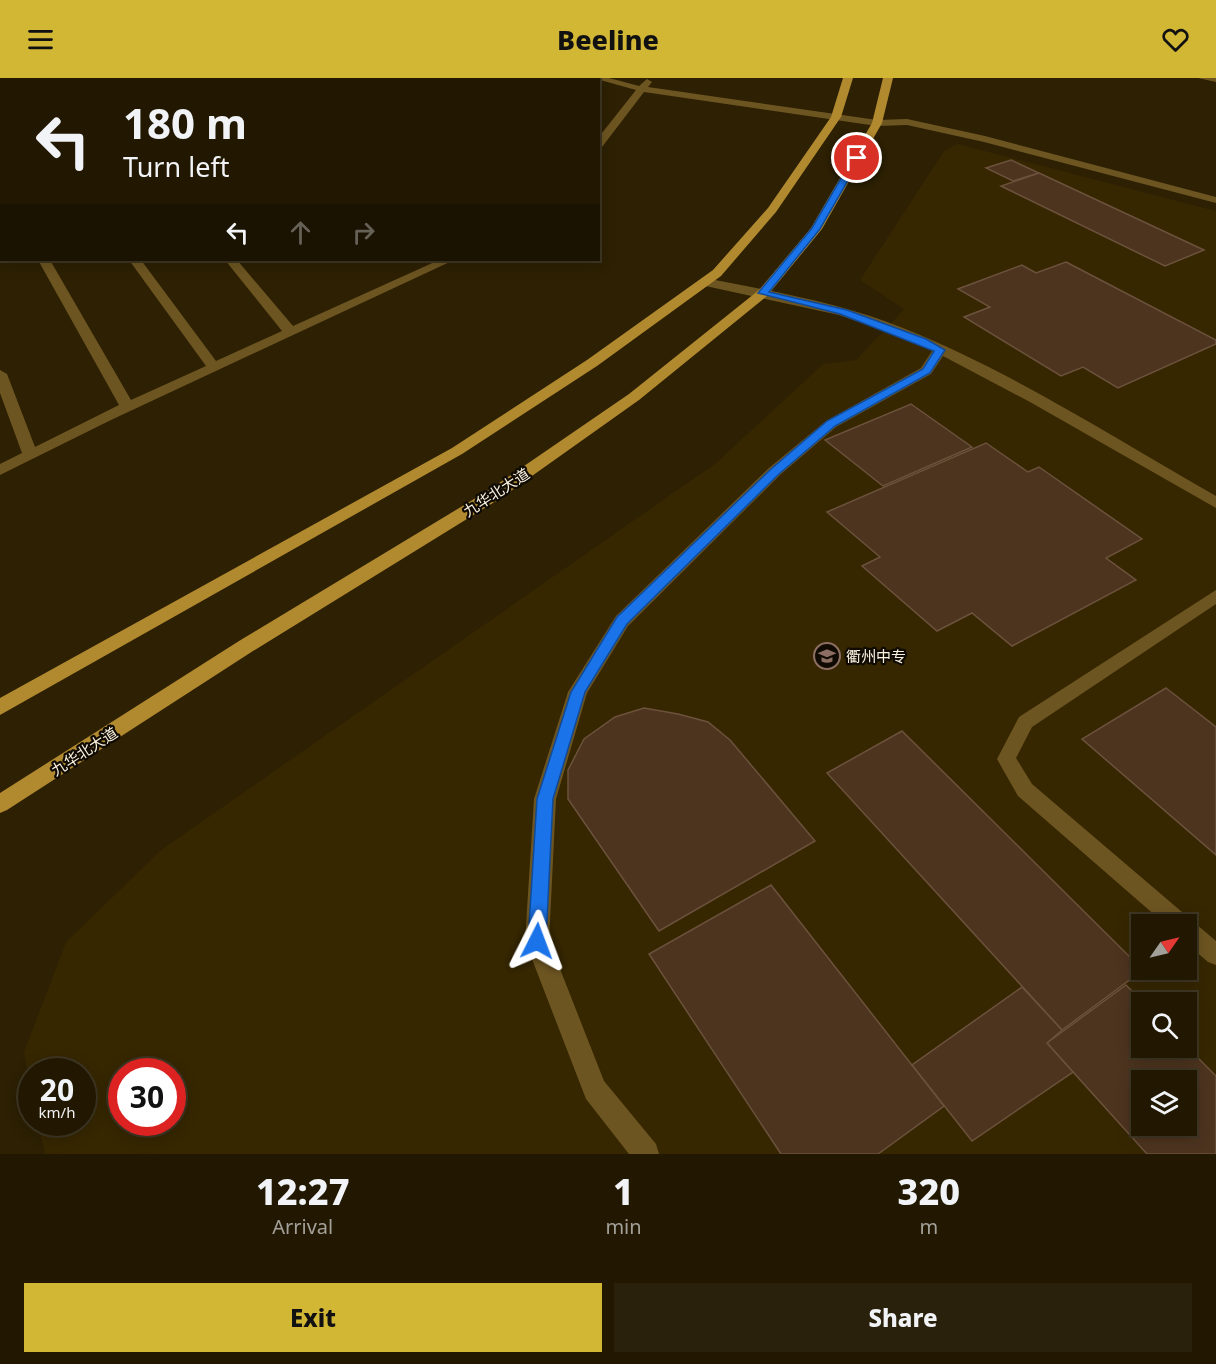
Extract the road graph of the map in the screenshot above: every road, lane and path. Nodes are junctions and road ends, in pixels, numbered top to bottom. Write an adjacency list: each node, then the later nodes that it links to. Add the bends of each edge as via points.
1 (650, 78): 7 (street)
2 (848, 78): 8 (main road)
3 (888, 78): 9 (main road, 九华北大道)
4 (1203, 78): 6 (street)
5 (600, 79): 7 (street)
6 (1216, 79)
7 (641, 89): 8 (street); 10 (street)
8 (836, 117): 9 (street); 16 (main road, via 772,210)
9 (877, 123): 11 (street, via 907,122 985,139); 17 (main road, 九华北大道, via 816,229)
10 (600, 142)
11 (1216, 200)
12 (45, 261): 22 (street)
13 (136, 261): 20 (street)
14 (232, 261): 18 (street)
15 (445, 261): 18 (street)
16 (705, 282): 17 (street); 27 (main road, via 457,452)
17 (763, 293): 19 (street, via 843,312); 28 (main road, 九华北大道, via 634,397 495,494 246,646)
18 (291, 333): 20 (street)
19 (940, 350): 25 (street); 32 (street, via 926,371 831,424 775,471 622,621 578,692 545,799 537,941 595,1090)
20 (214, 368): 22 (street)
21 (0, 374): 23 (street)
22 (128, 408): 23 (street)
23 (30, 455): 24 (street)
24 (0, 470)
25 (1216, 502)
26 (1216, 596): 29 (lane, via 1024,722 1006,759 1025,790)
27 (0, 707)
28 (0, 804)
29 (1168, 914)
30 (1197, 939): 31 (lane)
31 (1216, 955)
32 (646, 1154)

